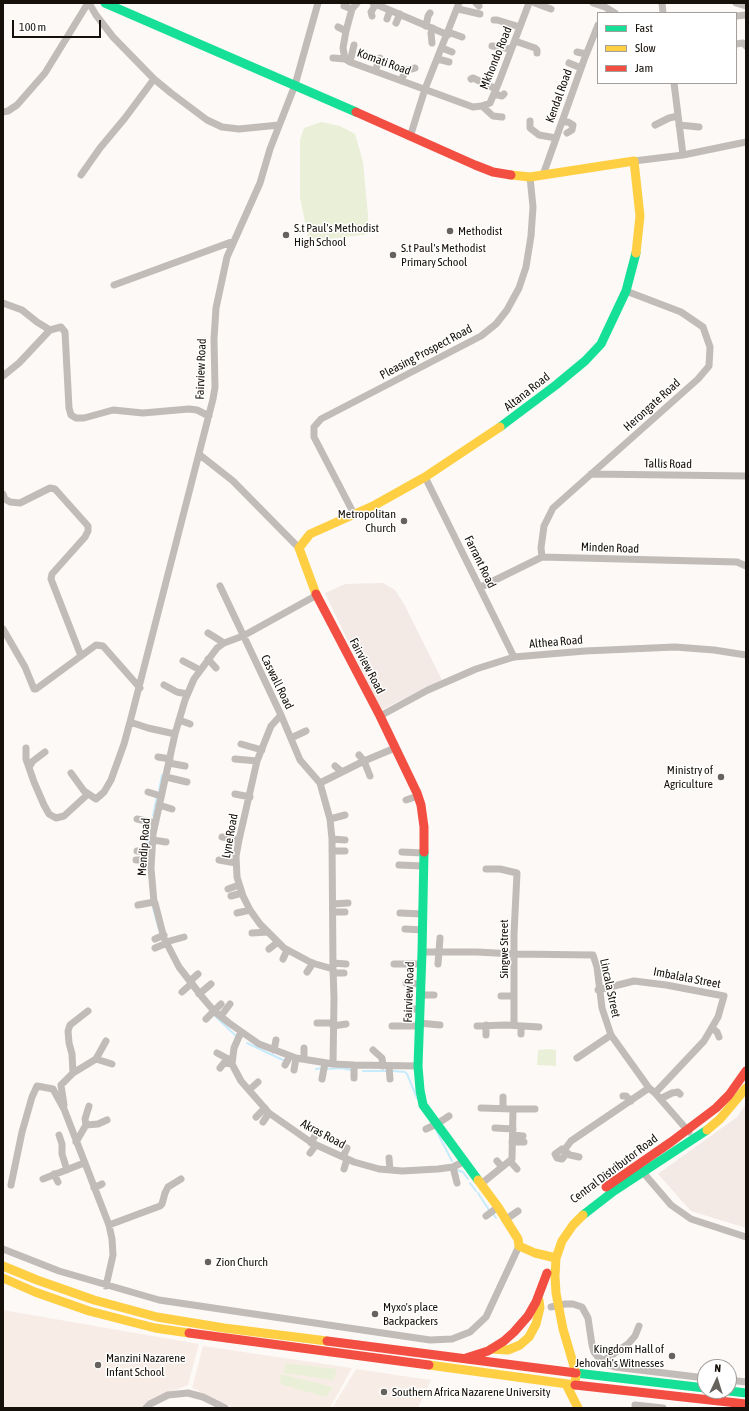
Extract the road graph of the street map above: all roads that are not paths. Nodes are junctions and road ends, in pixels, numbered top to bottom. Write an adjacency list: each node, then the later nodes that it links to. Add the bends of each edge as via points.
1 (89, 3): 52 (street, via 113,37); 61 (street, via 45,73 17,106)
2 (105, 3): 56 (main road)
3 (318, 3): 56 (street, Fairview Road)
4 (529, 3): 14 (street); 23 (street, Mkhondo Road)
5 (593, 3): 13 (street)
6 (736, 3): 11 (street)
7 (378, 4): 15 (street); 18 (street, via 371,12)
8 (344, 6): 9 (street)
9 (354, 6): 25 (street, Komati Road)
10 (458, 6): 12 (street); 27 (street)
11 (746, 6)
12 (478, 8)
13 (605, 8)
14 (551, 9)
15 (390, 10): 17 (street); 19 (street)
16 (430, 13): 22 (street)
17 (400, 14): 21 (street); 22 (street, via 410,23)
18 (372, 16)
19 (387, 18)
20 (494, 20): 23 (street)
21 (396, 23)
22 (430, 27): 27 (street); 30 (street)
23 (520, 27): 29 (street, Mkhondo Road)
24 (338, 28): 25 (street)
25 (346, 31): 45 (street, Komati Road, via 343,48)
26 (597, 31): 31 (street, Kendal Road)
27 (448, 33): 28 (street); 36 (street)
28 (462, 37)
29 (515, 40): 37 (street, Mkhondo Road); 39 (street, via 535,48)
30 (432, 43)
31 (595, 43): 41 (street, Kendal Road)
32 (737, 44): 35 (street)
33 (354, 45): 45 (street)
34 (492, 46): 37 (street)
35 (746, 46)
36 (442, 48): 38 (street); 44 (street)
37 (511, 49): 57 (street, Mkhondo Road)
38 (452, 52)
39 (537, 52)
40 (577, 52): 41 (street)
41 (586, 54): 49 (street, Kendal Road)
42 (333, 58): 45 (street)
43 (380, 58): 50 (street)
44 (438, 59): 46 (street); 58 (street)
45 (348, 60): 50 (street, Komati Road)
46 (449, 62)
47 (569, 63): 49 (street)
48 (415, 68): 54 (street, via 407,70)
49 (581, 68): 65 (street, Kendal Road)
50 (375, 71): 54 (street, Komati Road)
51 (480, 78): 57 (street)
52 (154, 79): 66 (street, via 207,120 222,127 239,129); 76 (street)
53 (471, 79): 57 (street)
54 (402, 81): 58 (street, Komati Road)
55 (674, 84): 62 (street)
56 (295, 85): 66 (street, Fairview Road); 71 (main road)
57 (496, 88): 59 (street, via 502,96); 60 (street, Mkhondo Road, via 490,103)
58 (425, 89): 60 (street, Mkhondo Road, via 473,106); 71 (street)
59 (504, 94)
60 (482, 106): 63 (street, via 493,116)
61 (3, 112)
62 (678, 116): 67 (street); 68 (street)
63 (502, 117)
64 (530, 121): 72 (street, via 530,128 539,135)
65 (562, 122): 70 (street, via 573,125 572,130); 72 (street, Kendal Road)
66 (279, 124): 79 (street, Fairview Road, via 260,183)
67 (655, 125)
68 (679, 125): 69 (street); 74 (street)
69 (699, 127)
70 (567, 133)
71 (410, 136): 78 (main road, via 493,172)
72 (556, 138): 77 (street, Kendal Road)
73 (746, 142): 74 (street)
74 (683, 154): 75 (street)
75 (634, 161): 77 (main road); 81 (main road, Altana Road, via 640,216 637,248)
76 (81, 175)
77 (543, 175): 78 (main road)
78 (530, 177): 91 (street, Pleasing Prospect Road, via 533,207 526,267 519,288 496,324 481,336 321,419 314,427 314,437)
79 (234, 241): 80 (street); 85 (street, Fairview Road, via 227,257 216,308 215,387)
80 (114, 285)
81 (626, 291): 87 (street, Herongate Road, via 681,312 703,327 710,348 709,366 698,379); 89 (main road, Altana Road, via 601,344 585,361 517,416)
82 (3, 303): 83 (street, via 22,310)
83 (50, 330): 84 (street); 85 (street, via 61,327 65,332 69,408 71,415 76,418 113,410 143,413 189,409)
84 (3, 376)
85 (209, 416): 86 (street, Fairview Road)
86 (200, 455): 92 (street, Fairview Road, via 233,481); 110 (street)
87 (591, 474): 88 (street, Tallis Road); 93 (street, Herongate Road, via 553,508 544,526)
88 (746, 476)
89 (426, 477): 91 (main road, Altana Road); 96 (street, Farrant Road)
90 (3, 494): 102 (street, via 10,502 20,503 55,488 88,526 85,537 52,574 51,579)
91 (354, 514): 92 (main road, Altana Road, via 310,534)
92 (299, 548): 97 (main road, Fairview Road)
93 (542, 557): 94 (street, Minden Road, via 736,562); 96 (street, Minden Road)
94 (746, 566)
95 (220, 586): 100 (street, Caswall Road)
96 (480, 587): 104 (street, Farrant Road)
97 (316, 595): 100 (street, Mendip Road); 113 (main road, Fairview Road)
98 (3, 630): 102 (street, via 34,689)
99 (208, 633): 101 (street)
100 (243, 636): 101 (street, Mendip Road); 112 (street, Caswall Road)
101 (224, 643): 105 (street, Mendip Road)
102 (81, 656): 110 (street, via 96,645 103,646)
103 (746, 656): 104 (street, Althea Road, via 714,650 668,647)
104 (514, 657): 113 (street, Althea Road, via 428,690)
105 (208, 659): 107 (street); 108 (street, Mendip Road)
106 (183, 661): 108 (street)
107 (216, 668)
108 (200, 670): 111 (street, Mendip Road)
109 (164, 685): 111 (street)
110 (140, 688): 115 (street)
111 (187, 694): 114 (street, Mendip Road)
112 (281, 714): 119 (street, Caswall Road); 123 (street, Lyne Road, via 271,726)
113 (380, 716): 122 (main road, Fairview Road)
114 (179, 720): 116 (street); 118 (street, Mendip Road)
115 (130, 722): 118 (street); 141 (street, via 111,780 104,792 96,799)
116 (190, 724)
117 (306, 731): 119 (street)
118 (176, 734): 128 (street, Mendip Road)
119 (291, 738): 139 (street, Caswall Road, via 300,760)
120 (241, 744): 123 (street)
121 (26, 748): 133 (street)
122 (395, 748): 130 (street); 144 (main road, Fairview Road)
123 (262, 750): 129 (street, Lyne Road)
124 (45, 752): 133 (street)
125 (359, 755): 130 (street)
126 (158, 757): 128 (street)
127 (235, 759): 129 (street)
128 (169, 761): 131 (street); 137 (street, Mendip Road)
129 (257, 761): 145 (street, Lyne Road)
130 (364, 761): 134 (street); 136 (street)
131 (185, 766)
132 (335, 766): 134 (street)
133 (29, 767): 141 (street, via 44,805 49,814 56,818 64,816)
134 (342, 772): 139 (street)
135 (72, 773): 141 (street)
136 (370, 776)
137 (166, 777): 138 (street); 143 (street, Mendip Road)
138 (187, 782)
139 (320, 783): 151 (street)
140 (148, 792): 143 (street)
141 (88, 794)
142 (235, 794): 145 (street)
143 (161, 796): 147 (street, Mendip Road)
144 (418, 796): 146 (street); 163 (main road, Fairview Road, via 424,827)
145 (250, 797): 156 (street, Lyne Road)
146 (406, 800)
147 (159, 805): 148 (street); 152 (street, Mendip Road)
148 (172, 809)
149 (345, 815): 151 (street)
150 (137, 819): 152 (street)
151 (330, 819): 154 (street)
152 (155, 823): 155 (street, Mendip Road)
153 (222, 838): 156 (street)
154 (332, 839): 157 (street); 160 (street)
155 (153, 840): 158 (street); 164 (street, Mendip Road)
156 (239, 840): 167 (street, Lyne Road)
157 (345, 840)
158 (166, 842)
159 (136, 851): 164 (street)
160 (332, 851): 161 (street); 177 (street)
161 (345, 851)
162 (402, 852): 163 (street)
163 (423, 853): 169 (main road, Fairview Road)
164 (151, 857): 165 (street); 175 (street, Mendip Road)
165 (136, 860)
166 (219, 860): 167 (street)
167 (236, 863): 171 (street, Lyne Road)
168 (399, 865): 169 (street)
169 (423, 866): 184 (main road, Fairview Road)
170 (486, 869): 199 (street, Singwe Street, via 517,873)
171 (239, 885): 172 (street); 173 (street, Lyne Road)
172 (228, 889)
173 (242, 893): 174 (street); 179 (street, Lyne Road)
174 (231, 896)
175 (154, 902): 178 (street); 192 (street, Mendip Road)
176 (348, 903): 177 (street)
177 (332, 904): 180 (street)
178 (138, 905)
179 (250, 910): 182 (street); 187 (street, Lyne Road)
180 (333, 912): 181 (street); 206 (street)
181 (345, 912)
182 (237, 913)
183 (400, 913): 184 (street)
184 (423, 914): 186 (main road, Fairview Road)
185 (404, 929): 186 (street)
186 (422, 930): 197 (main road, Fairview Road)
187 (268, 932): 188 (street); 193 (street, Lyne Road)
188 (252, 933)
189 (184, 937): 192 (street)
190 (440, 938): 198 (street)
191 (155, 939): 192 (street)
192 (165, 940): 194 (street); 212 (street, Mendip Road, via 179,967)
193 (278, 942): 195 (street); 196 (street, Lyne Road)
194 (155, 948)
195 (269, 949)
196 (287, 950): 200 (street); 201 (street, Lyne Road)
197 (422, 952): 198 (street, Lincala Street); 204 (main road, Fairview Road)
198 (439, 952): 199 (street, Lincala Street); 205 (street)
199 (514, 954): 211 (street, Singwe Street); 216 (street, Lincala Street, via 593,955 597,967)
200 (283, 959)
201 (313, 963): 206 (street, Lyne Road); 207 (street)
202 (346, 964): 206 (street)
203 (394, 964): 204 (street)
204 (422, 964): 215 (main road, Fairview Road)
205 (438, 964)
206 (333, 968): 208 (street); 236 (street)
207 (307, 972)
208 (344, 973)
209 (198, 974): 212 (street)
210 (506, 975): 211 (street)
211 (514, 975): 222 (street, Singwe Street)
212 (191, 982): 217 (street); 218 (street, Mendip Road)
213 (211, 984): 218 (street)
214 (406, 984): 215 (street)
215 (421, 984): 219 (main road, Fairview Road)
216 (598, 990): 243 (street, Imbalala Street, via 634,981 720,994 724,996); 248 (street, Lincala Street)
217 (182, 992)
218 (199, 994): 230 (street, Mendip Road)
219 (421, 995): 220 (street); 228 (main road, Fairview Road)
220 (434, 995)
221 (501, 996): 222 (street)
222 (514, 996): 226 (street, Singwe Street)
223 (221, 1004): 230 (street)
224 (230, 1004): 231 (street)
225 (506, 1005): 226 (street)
226 (514, 1005): 241 (street, Singwe Street)
227 (410, 1008): 228 (street)
228 (420, 1009): 235 (main road, Fairview Road)
229 (88, 1010): 270 (street, via 70,1025 68,1031)
230 (214, 1011): 231 (street, Mendip Road); 232 (street)
231 (221, 1016): 245 (street, Mendip Road)
232 (206, 1019)
233 (317, 1023): 236 (street)
234 (346, 1024): 236 (street)
235 (419, 1024): 237 (street); 239 (street); 266 (main road, Fairview Road)
236 (334, 1025): 261 (street)
237 (440, 1025)
238 (486, 1025): 240 (street); 241 (street, via 506,1029); 247 (street)
239 (392, 1026)
240 (476, 1026)
241 (518, 1026): 242 (street); 246 (street, Singwe Street)
242 (538, 1026)
243 (713, 1026): 244 (street); 249 (street); 277 (street, Imbalala Street, via 688,1060)
244 (720, 1030)
245 (241, 1032): 253 (street, Mendip Road); 260 (street, via 234,1048)
246 (521, 1034)
247 (486, 1035)
248 (611, 1035): 257 (street); 277 (street, Lincala Street)
249 (719, 1037)
250 (276, 1040): 253 (street)
251 (106, 1041): 258 (street)
252 (304, 1048): 259 (street)
253 (274, 1050): 256 (street, Mendip Road)
254 (373, 1050): 265 (street)
255 (217, 1053): 260 (street)
256 (293, 1057): 259 (street, Mendip Road); 263 (street); 268 (street)
257 (577, 1058)
258 (96, 1059): 262 (street); 270 (street)
259 (304, 1059): 261 (street, Mendip Road)
260 (232, 1063): 267 (street, via 224,1063); 276 (street, Akras Road)
261 (329, 1063): 264 (street, Mendip Road); 271 (street)
262 (112, 1064)
263 (285, 1065)
264 (354, 1065): 265 (street, Mendip Road); 272 (street)
265 (386, 1066): 266 (street, Mendip Road); 273 (street)
266 (418, 1066): 293 (main road, Fairview Road, via 423,1105)
267 (220, 1068)
268 (294, 1070)
269 (746, 1070): 297 (main road, Central Distributor Road, via 729,1095)
270 (73, 1073): 287 (street, via 61,1085)
271 (322, 1078)
272 (354, 1078)
273 (390, 1079)
274 (258, 1082): 276 (street)
275 (746, 1088): 302 (main road, Central Distributor Road, via 720,1119)
276 (249, 1090): 288 (street, Akras Road)
277 (655, 1093): 278 (street); 281 (street, Imbalala Street); 297 (street, Lincala Street)
278 (680, 1094)
279 (623, 1096): 281 (street)
280 (503, 1098): 284 (street)
281 (631, 1101): 307 (street, Imbalala Street, via 571,1142 566,1150 570,1155)
282 (89, 1106): 294 (street)
283 (484, 1106): 284 (street)
284 (503, 1108): 285 (street)
285 (513, 1109): 286 (street); 300 (street)
286 (535, 1109)
287 (64, 1110): 303 (street); 329 (street, via 53,1089 37,1086 22,1132)
288 (267, 1110): 290 (street); 292 (street); 304 (street, Akras Road)
289 (449, 1116): 293 (street)
290 (256, 1117)
291 (107, 1120): 294 (street)
292 (263, 1122)
293 (437, 1124): 296 (street); 310 (main road, Fairview Road)
294 (86, 1125): 303 (street)
295 (495, 1128): 300 (street)
296 (426, 1129)
297 (688, 1130): 302 (street, Lincala Street); 314 (main road, Central Distributor Road)
298 (317, 1132): 304 (street)
299 (59, 1135): 319 (street)
300 (512, 1135): 301 (street); 312 (street)
301 (524, 1139)
302 (695, 1140): 321 (main road, Central Distributor Road)
303 (76, 1142): 313 (street)
304 (314, 1144): 306 (street); 308 (street, Akras Road)
305 (347, 1148): 308 (street)
306 (310, 1153)
307 (579, 1157)
308 (345, 1158): 317 (street); 320 (street, Akras Road)
309 (389, 1158): 320 (street)
310 (465, 1161): 315 (street, Akras Road); 328 (main road, Fairview Road)
311 (497, 1161): 316 (street)
312 (510, 1161): 316 (street); 318 (street)
313 (84, 1163): 319 (street); 330 (street)
314 (638, 1165): 321 (street); 339 (main road, Central Distributor Road, via 582,1205 569,1219 558,1236)
315 (453, 1167): 320 (street, Akras Road); 326 (street)
316 (502, 1167): 328 (street)
317 (344, 1169)
318 (517, 1169)
319 (67, 1170): 322 (street)
320 (390, 1170)
321 (643, 1173): 336 (street, via 671,1205 692,1219); 339 (main road, Central Distributor Road, via 586,1212 573,1226)
322 (54, 1174): 323 (street); 325 (street)
323 (43, 1179)
324 (181, 1179): 335 (street, via 168,1187 160,1206)
325 (58, 1182)
326 (457, 1183)
327 (102, 1184): 330 (street)
328 (481, 1184): 331 (main road, Fairview Road)
329 (11, 1185)
330 (94, 1188): 335 (street, via 103,1201)
331 (498, 1208): 333 (street); 334 (main road, Fairview Road)
332 (518, 1211): 334 (street)
333 (486, 1216)
334 (505, 1220): 337 (main road, Fairview Road)
335 (109, 1225): 343 (street, via 113,1255)
336 (746, 1237)
337 (519, 1246): 339 (main road); 343 (street, via 486,1317 470,1332 452,1339 430,1340 159,1300)
338 (3, 1249): 343 (street)
339 (552, 1258): 341 (main road, Central Distributor Road); 345 (main road, Central Distributor Road)
340 (3, 1266): 348 (main road, via 94,1300 157,1317)
341 (547, 1272): 344 (main road); 345 (main road, Central Distributor Road)
342 (3, 1278): 352 (main road, via 89,1311 156,1328)
343 (106, 1286)
344 (538, 1294): 347 (main road, via 528,1316 504,1341); 347 (main road, via 540,1308 529,1337 520,1345 508,1350)
345 (555, 1306): 349 (street, via 573,1304 582,1307 588,1318 594,1352); 350 (main road, Central Distributor Road, via 563,1329)
346 (639, 1326): 349 (street, via 628,1344)
347 (491, 1349): 348 (main road)
348 (461, 1359): 350 (main road)
349 (603, 1361): 351 (street, via 615,1367)
350 (572, 1373): 352 (main road, Central Distributor Road); 353 (main road)
351 (697, 1377)
352 (571, 1384): 354 (main road); 358 (main road, Central Distributor Road, via 579,1397)
353 (697, 1387)
354 (746, 1404)
355 (635, 1405): 359 (street)
356 (146, 1408): 357 (street, via 168,1395 188,1393)
357 (225, 1408)
358 (579, 1408)
359 (663, 1408)

